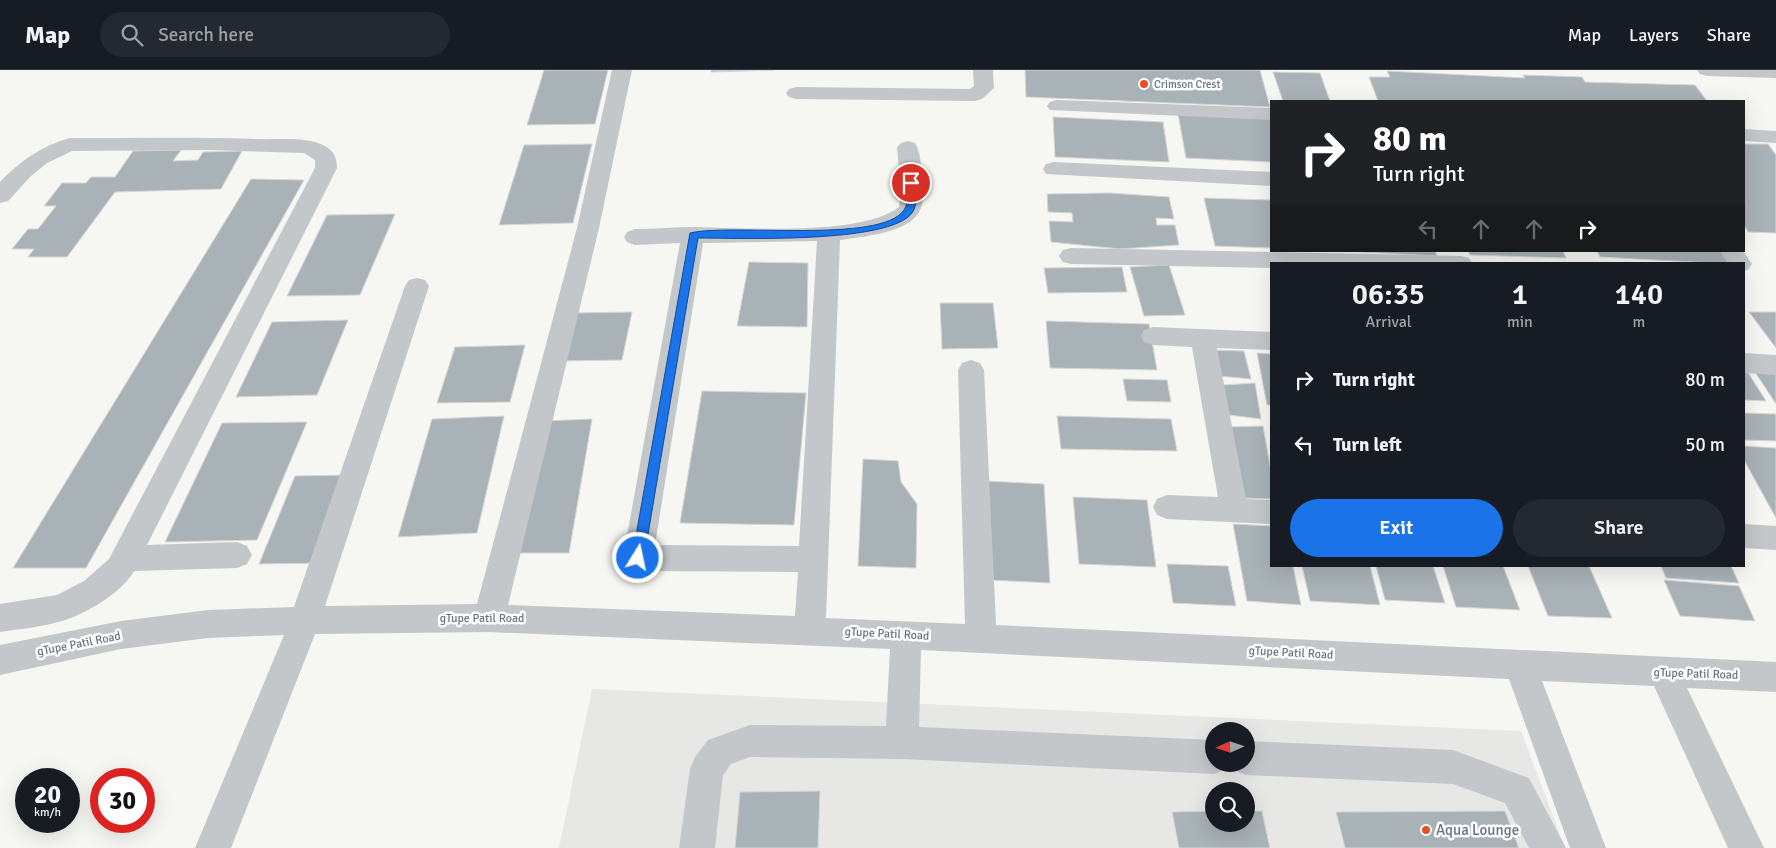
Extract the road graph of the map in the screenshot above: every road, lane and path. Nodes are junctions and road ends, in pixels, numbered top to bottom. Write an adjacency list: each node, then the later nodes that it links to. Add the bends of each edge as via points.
1 (622, 70): 35 (street, via 588,228)
2 (983, 70): 5 (street, via 984,88 975,95)
3 (1707, 70): 4 (street)
4 (1776, 71)
5 (796, 93)
6 (1057, 106): 7 (street)
7 (1270, 114)
8 (1745, 135): 9 (street)
9 (1776, 137)
10 (908, 148): 14 (street, via 912,201 908,212 876,227)
11 (1054, 169): 12 (street)
12 (1270, 179)
13 (0, 196): 32 (street, via 29,164 49,151 70,144 305,147 326,158 326,168)
14 (829, 233): 15 (street); 33 (street)
15 (693, 235): 16 (street); 33 (street, via 638,558)
16 (635, 237)
17 (1071, 256): 18 (street)
18 (1364, 262)
19 (417, 286): 36 (street)
20 (1153, 336): 21 (street)
21 (1203, 338): 22 (street); 27 (street)
22 (1270, 342)
23 (1745, 363): 24 (street)
24 (1776, 364)
25 (971, 370): 39 (street)
26 (1167, 506): 27 (street)
27 (1234, 510): 28 (street)
28 (1270, 512)
29 (1745, 536): 30 (street)
30 (1776, 538)
31 (236, 555): 32 (street)
32 (125, 558): 34 (street, via 120,568 95,590 61,608)
33 (814, 559): 37 (street)
34 (0, 618)
35 (489, 618): 36 (street, gTupe Patil Road); 37 (street, gTupe Patil Road)
36 (305, 620): 40 (street, gTupe Patil Road, via 208,624 121,635); 47 (street)
37 (810, 631): 38 (street, gTupe Patil Road)
38 (906, 635): 39 (street, gTupe Patil Road); 44 (street)
39 (981, 639): 41 (street, gTupe Patil Road)
40 (0, 660)
41 (1519, 663): 43 (street, gTupe Patil Road); 50 (street)
42 (1776, 677): 43 (street, gTupe Patil Road)
43 (1670, 686): 51 (street)
44 (902, 743): 45 (street); 48 (street, via 750,741 720,752 708,769)
45 (1205, 756)
46 (1255, 758): 49 (street, via 1453,767 1517,790)
47 (213, 848)
48 (697, 848)
49 (1548, 848)
50 (1588, 848)
51 (1746, 848)

